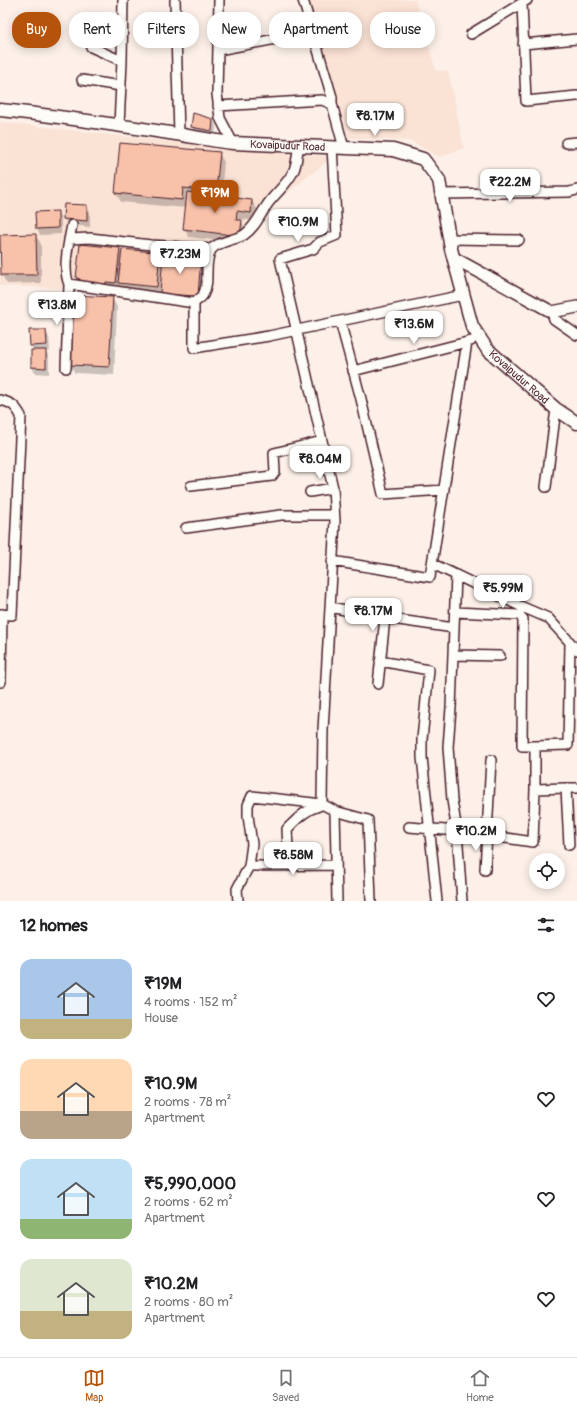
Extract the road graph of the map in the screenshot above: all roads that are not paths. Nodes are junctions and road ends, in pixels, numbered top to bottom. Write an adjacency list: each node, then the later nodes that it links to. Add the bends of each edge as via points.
1 (123, 0): 14 (street)
2 (175, 0): 22 (street)
3 (219, 0): 13 (street)
4 (303, 0): 6 (street)
5 (524, 2): 7 (street); 10 (street)
6 (307, 12)
7 (471, 34)
8 (577, 39): 10 (street)
9 (269, 40): 13 (street)
10 (523, 44): 17 (street, via 526,102)
11 (93, 48): 14 (street)
12 (318, 48): 18 (street)
13 (218, 50): 19 (street)
14 (122, 61): 16 (street)
15 (82, 80): 16 (street)
16 (121, 86): 21 (street)
17 (577, 96)
18 (332, 104): 19 (street, via 322,100); 28 (street)
19 (218, 106): 24 (street, via 220,118)
20 (0, 110): 21 (main road, Kovaipudur Road)
21 (119, 126): 22 (main road, Kovaipudur Road)
22 (179, 134): 24 (main road, Kovaipudur Road)
23 (577, 142): 25 (street)
24 (233, 143): 26 (main road, Kovaipudur Road)
25 (566, 143)
26 (299, 146): 27 (main road, Kovaipudur Road); 35 (street, via 294,170 253,227 240,237)
27 (332, 147): 28 (main road, Kovaipudur Road); 43 (street, via 337,235 320,242 313,249 280,259)
28 (344, 148): 30 (main road, Kovaipudur Road, via 393,150 423,159 439,180)
29 (577, 190): 30 (street)
30 (442, 194): 33 (main road, Kovaipudur Road)
31 (72, 224): 32 (street)
32 (69, 239): 35 (street, via 90,238); 37 (street, via 66,278)
33 (450, 239): 34 (street); 36 (main road, Kovaipudur Road)
34 (519, 240)
35 (212, 249): 39 (street, via 207,260 207,279 203,295)
36 (454, 258): 38 (main road, Kovaipudur Road); 41 (street)
37 (69, 284): 39 (street); 47 (street)
38 (463, 295): 42 (street); 45 (main road, Kovaipudur Road, via 472,326)
39 (194, 303): 43 (street, via 194,348)
40 (577, 307): 41 (street)
41 (552, 312): 44 (street, via 554,319)
42 (340, 321): 43 (street); 48 (street)
43 (297, 330): 52 (street)
44 (577, 335)
45 (480, 339): 46 (street); 50 (main road, Kovaipudur Road, via 487,349)
46 (467, 342): 48 (street); 56 (street)
47 (66, 368)
48 (353, 371): 56 (street, via 384,494)
49 (0, 400): 65 (street, via 16,406 21,416 12,615)
50 (556, 408): 51 (main road, Kovaipudur Road); 54 (street)
51 (577, 423)
52 (322, 441): 53 (street, via 274,454 275,474 272,476); 55 (street)
53 (191, 486)
54 (546, 487)
55 (333, 488): 57 (street); 58 (street)
56 (444, 490): 61 (street)
57 (310, 492)
58 (334, 515): 59 (street, via 281,515); 60 (street)
59 (186, 528)
60 (332, 561): 61 (street, via 430,577); 63 (street)
61 (433, 564): 62 (street)
62 (456, 575): 64 (street); 68 (street, via 548,618)
63 (330, 607): 66 (street); 80 (street, via 323,730)
64 (454, 612): 67 (street); 75 (street, via 522,617 522,746)
65 (1, 614): 73 (street)
66 (385, 618): 67 (street); 72 (street)
67 (454, 628): 70 (street)
68 (570, 643): 69 (street); 75 (street, via 568,745)
69 (577, 650)
70 (453, 655): 71 (street); 86 (street, via 448,747)
71 (500, 656)
72 (380, 661): 74 (street); 85 (street, via 429,670 422,757)
73 (1, 682)
74 (378, 684)
75 (535, 746): 79 (street)
76 (491, 760): 87 (street)
77 (566, 788): 78 (street); 79 (street); 82 (street)
78 (577, 788)
79 (535, 789): 87 (street, via 533,842)
80 (322, 804): 81 (street); 90 (street, via 252,796 248,805 252,844); 91 (street, via 305,812 287,829)
81 (335, 811): 89 (street); 95 (street, via 368,820)
82 (568, 818): 83 (street); 88 (street)
83 (577, 821)
84 (409, 826): 85 (street)
85 (430, 829): 86 (street); 96 (street)
86 (457, 831): 87 (street); 97 (street)
87 (487, 835): 92 (street)
88 (569, 845)
89 (336, 865): 91 (street); 94 (street)
90 (249, 866): 91 (street); 93 (street, via 237,889)
91 (289, 866)
92 (485, 870)
93 (238, 901)
94 (337, 901)
95 (371, 901)
96 (437, 901)
97 (462, 901)

